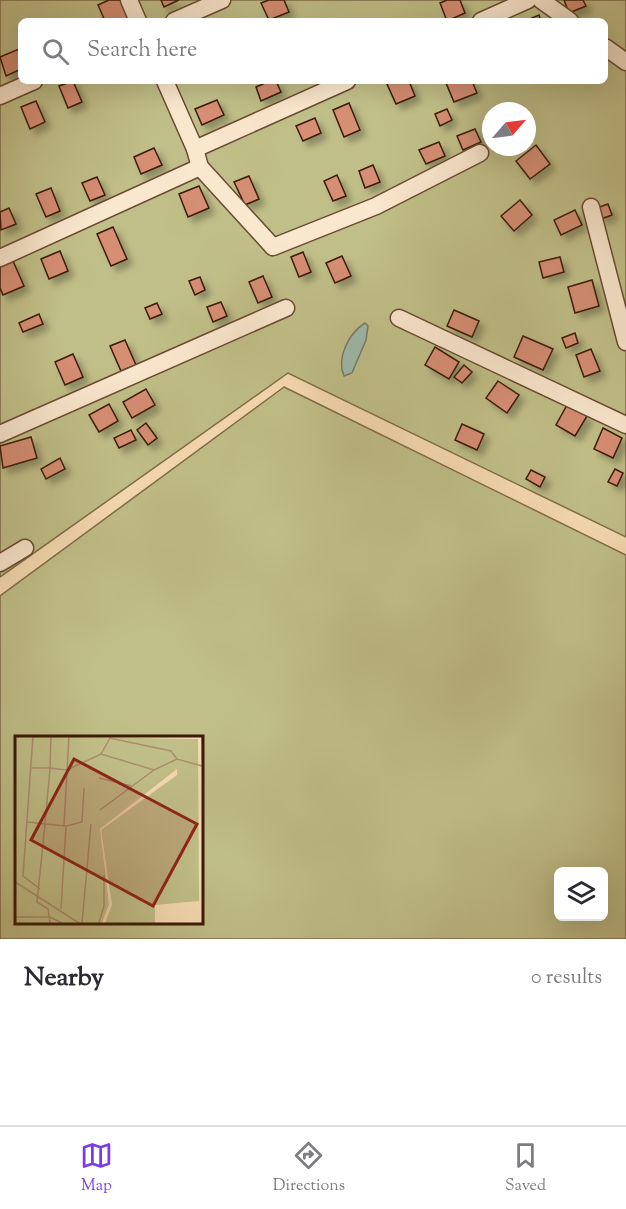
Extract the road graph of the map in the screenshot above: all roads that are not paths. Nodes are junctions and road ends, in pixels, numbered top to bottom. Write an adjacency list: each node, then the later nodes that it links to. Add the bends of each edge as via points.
1 (129, 0): 5 (street)
2 (222, 0): 6 (street)
3 (528, 0): 7 (street)
4 (541, 0): 8 (street)
5 (137, 18)
6 (181, 18)
7 (488, 18)
8 (566, 18)
9 (608, 49): 10 (street)
10 (626, 62)
11 (27, 84): 14 (street)
12 (166, 84): 15 (street)
13 (340, 84): 15 (street)
14 (0, 96)
15 (195, 149): 17 (street)
16 (480, 153): 17 (street, via 376,206 273,247)
17 (200, 168): 19 (street)
18 (591, 207): 22 (street)
19 (0, 258)
20 (286, 308): 24 (street)
21 (399, 318): 23 (street)
22 (626, 342)
23 (626, 425)
24 (0, 434)
25 (25, 548): 26 (street)
26 (0, 563)

